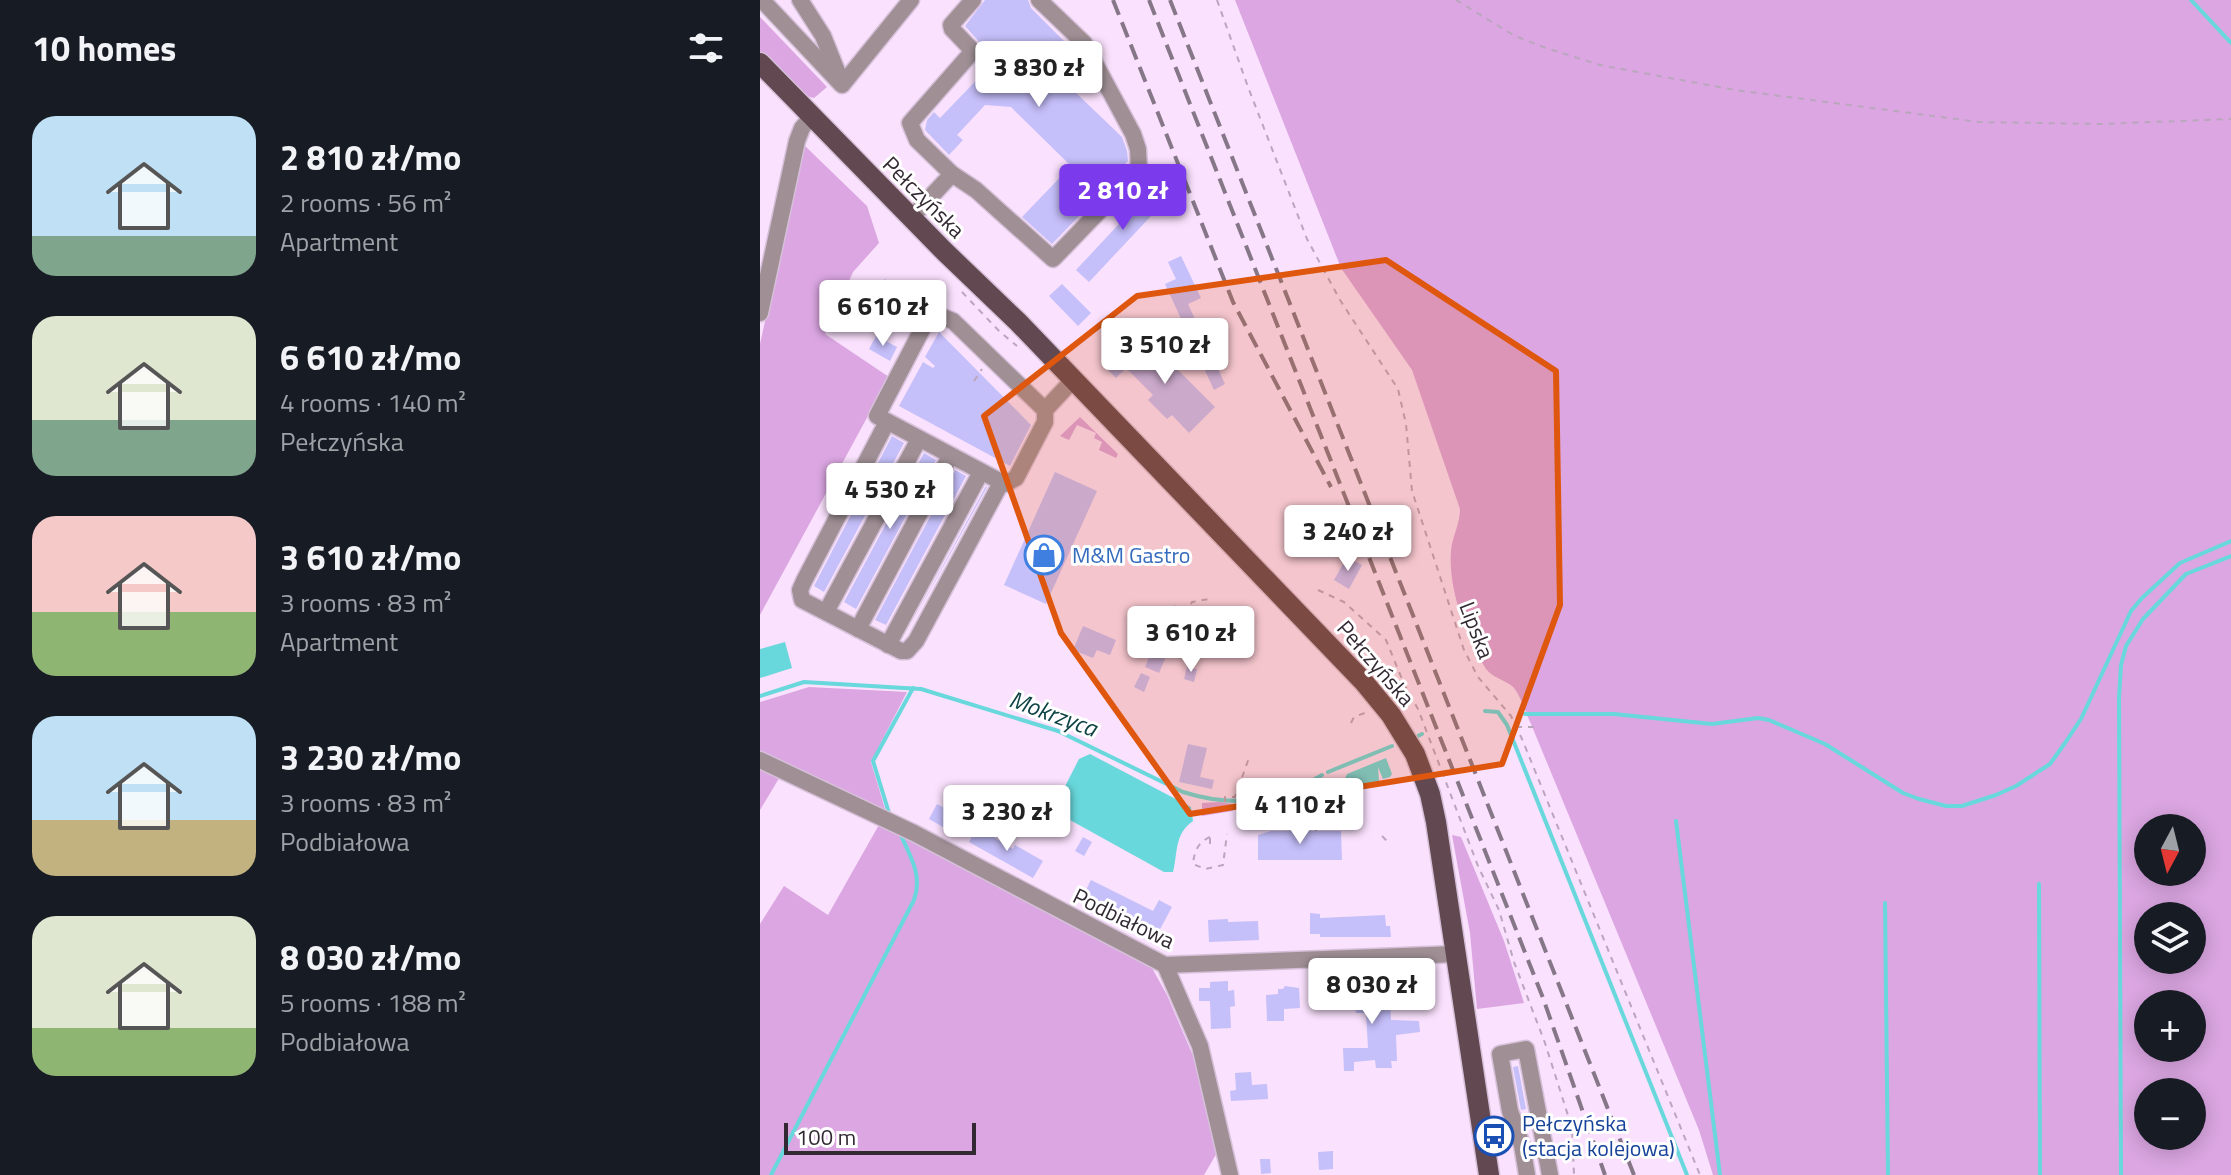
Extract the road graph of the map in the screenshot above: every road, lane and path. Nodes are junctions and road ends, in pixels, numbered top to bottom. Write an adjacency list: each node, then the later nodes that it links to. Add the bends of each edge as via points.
1 (762, 0): 9 (street)
2 (800, 0): 9 (street, via 823,36)
3 (911, 0): 9 (street)
4 (973, 0): 12 (street, via 951,25 973,51 910,123 917,140)
5 (1039, 0): 12 (street, via 1084,43 1133,134 1139,170 1053,259)
6 (1217, 0): 30 (path, Lipska, via 1307,239 1398,389 1412,491 1464,650)
7 (1456, 0): 11 (path, via 1546,48 1600,65 1735,90 1979,122)
8 (760, 63): 10 (main road, Pełczyńska)
9 (842, 85)
10 (812, 116): 13 (main road, Pełczyńska); 14 (street, via 797,141)
11 (2231, 119)
12 (952, 174): 13 (street)
13 (911, 218): 15 (main road, Pełczyńska)
14 (760, 313)
15 (1072, 381): 16 (street); 43 (main road, Pełczyńska, via 1346,663 1398,725 1415,754 1433,807)
16 (1045, 410): 17 (street, via 953,321 938,315 927,320 877,416); 21 (street, via 1045,422 1016,478)
17 (887, 422): 18 (street); 24 (street, via 800,590 802,600)
18 (919, 439): 19 (street); 24 (street)
19 (950, 456): 20 (street); 26 (street)
20 (981, 472): 21 (street); 27 (street)
21 (1001, 483): 27 (street, via 916,641 907,651)
22 (1318, 590): 45 (path, via 1344,602 1386,640 1418,709 1499,910 1572,1128)
23 (1209, 599): 25 (path, via 1192,602)
24 (826, 612): 26 (street)
25 (1186, 615)
26 (858, 629): 27 (street)
27 (888, 645)
28 (1372, 709): 29 (path)
29 (1351, 723)
30 (1516, 727): 31 (path); 50 (path, Lipska)
31 (1539, 727)
32 (1250, 755): 34 (path, via 1235,797 1225,797)
33 (760, 760): 44 (street, Podbiałowa, via 914,833)
34 (1225, 802)
35 (1286, 820): 37 (path)
36 (1316, 821): 38 (path)
37 (1286, 831)
38 (1316, 831)
39 (1227, 834): 42 (path, via 1223,865 1205,869 1193,864 1194,852 1210,837)
40 (1382, 836): 41 (path)
41 (1387, 841)
42 (1210, 847)
43 (1456, 954): 44 (street, Podbiałowa); 47 (main road, Pełczyńska)
44 (1165, 965): 46 (street, via 1200,1046)
45 (1574, 1174)
46 (1230, 1175)
47 (1489, 1175)
48 (1527, 1175): 49 (street, via 1500,1054 1526,1049)
49 (1550, 1175)
50 (1700, 1175)

